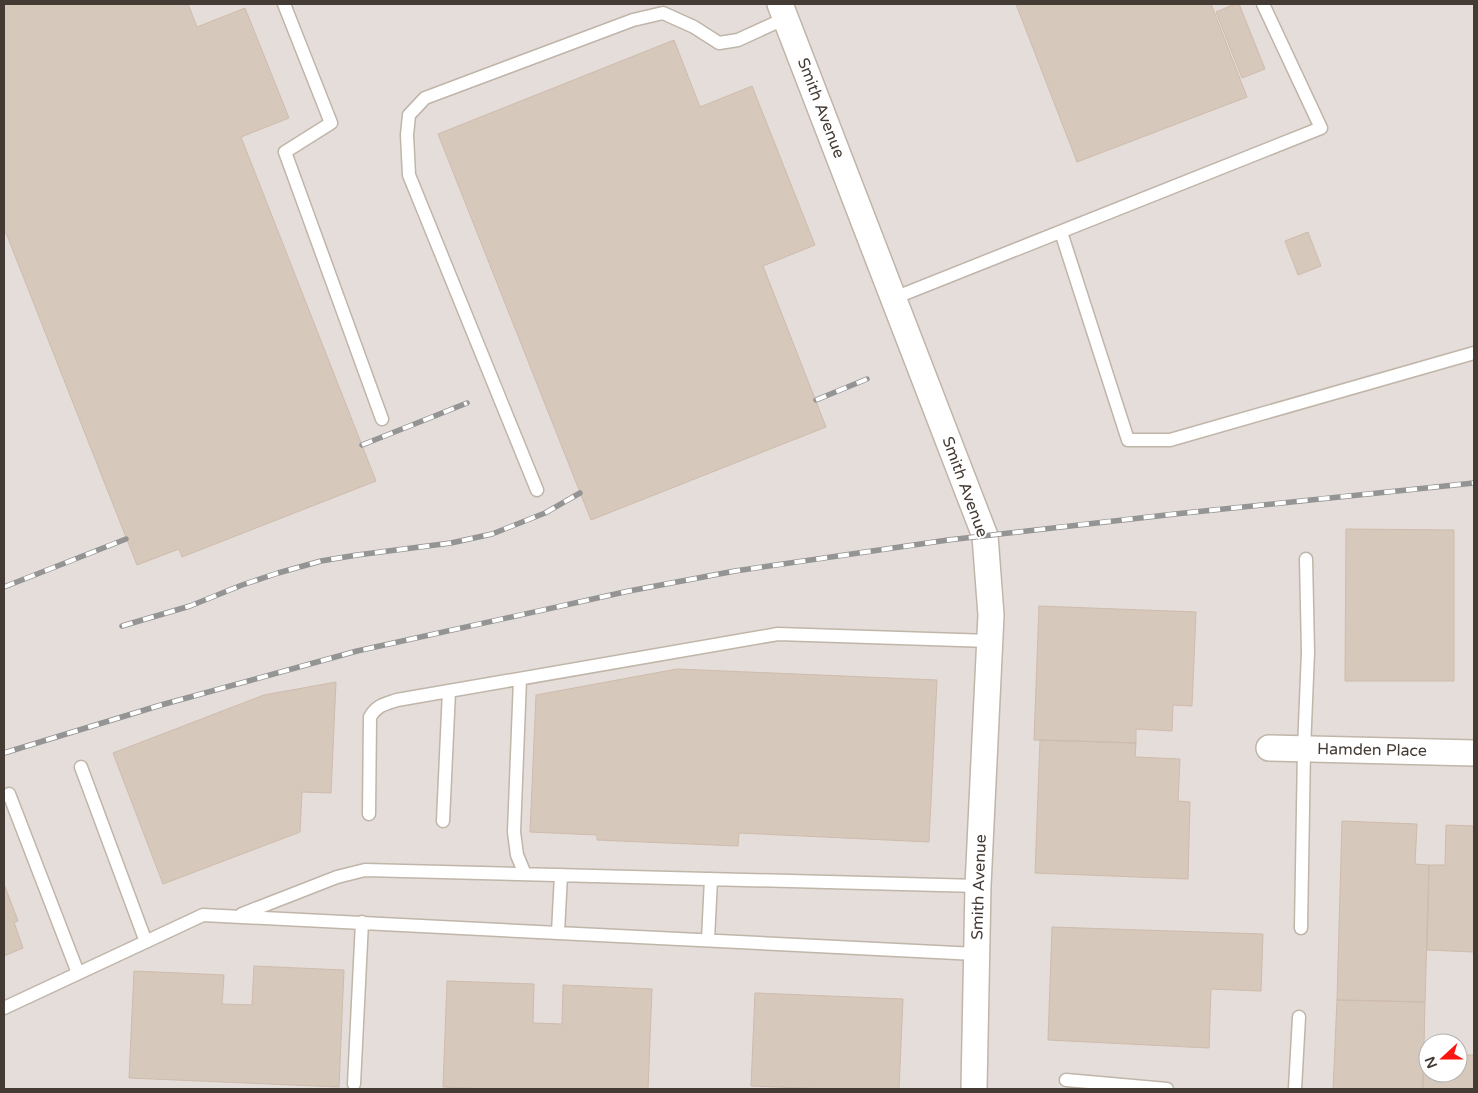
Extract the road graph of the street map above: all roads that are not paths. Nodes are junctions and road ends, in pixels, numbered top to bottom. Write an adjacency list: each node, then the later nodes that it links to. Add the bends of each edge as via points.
1 (284, 4): 7 (lane, via 332,124 285,152)
2 (1264, 4): 4 (lane, via 1321,128)
3 (783, 11): 5 (street, Smith Avenue); 8 (lane, via 738,40 719,44 694,27 663,13 633,20 425,98 408,115 409,175)
4 (1061, 232): 5 (lane); 6 (lane, via 1128,440 1170,440)
5 (894, 298): 10 (street, Smith Avenue, via 984,536)
6 (1474, 354)
7 (382, 419)
8 (537, 490)
9 (1306, 558): 14 (lane, via 1308,652)
10 (990, 641): 11 (lane, via 778,634); 23 (street, Smith Avenue)
11 (520, 679): 12 (lane); 20 (lane, via 514,832 517,855)
12 (449, 691): 18 (lane, via 397,700 374,710 370,717); 19 (lane)
13 (1269, 748): 14 (street, Hamden Place)
14 (1304, 749): 15 (street, Hamden Place); 26 (lane)
15 (1474, 753)
16 (81, 767): 29 (lane)
17 (9, 794): 31 (lane)
18 (369, 814)
19 (443, 821)
20 (525, 874): 21 (lane); 24 (lane, via 365,870 337,877)
21 (561, 875): 22 (lane); 27 (lane)
22 (712, 879): 23 (lane); 28 (lane)
23 (978, 886): 30 (street, Smith Avenue)
24 (238, 916): 25 (lane); 29 (lane, via 204,915)
25 (362, 922): 27 (lane); 35 (lane)
26 (1300, 928)
27 (558, 932): 28 (lane)
28 (708, 940): 30 (lane)
29 (146, 942): 31 (lane)
30 (976, 954): 36 (street, Smith Avenue)
31 (78, 973): 32 (lane)
32 (4, 1008)
33 (1299, 1017): 38 (lane)
34 (1066, 1080): 37 (lane)
35 (354, 1084)
36 (974, 1089)
37 (1167, 1089)
38 (1295, 1089)

